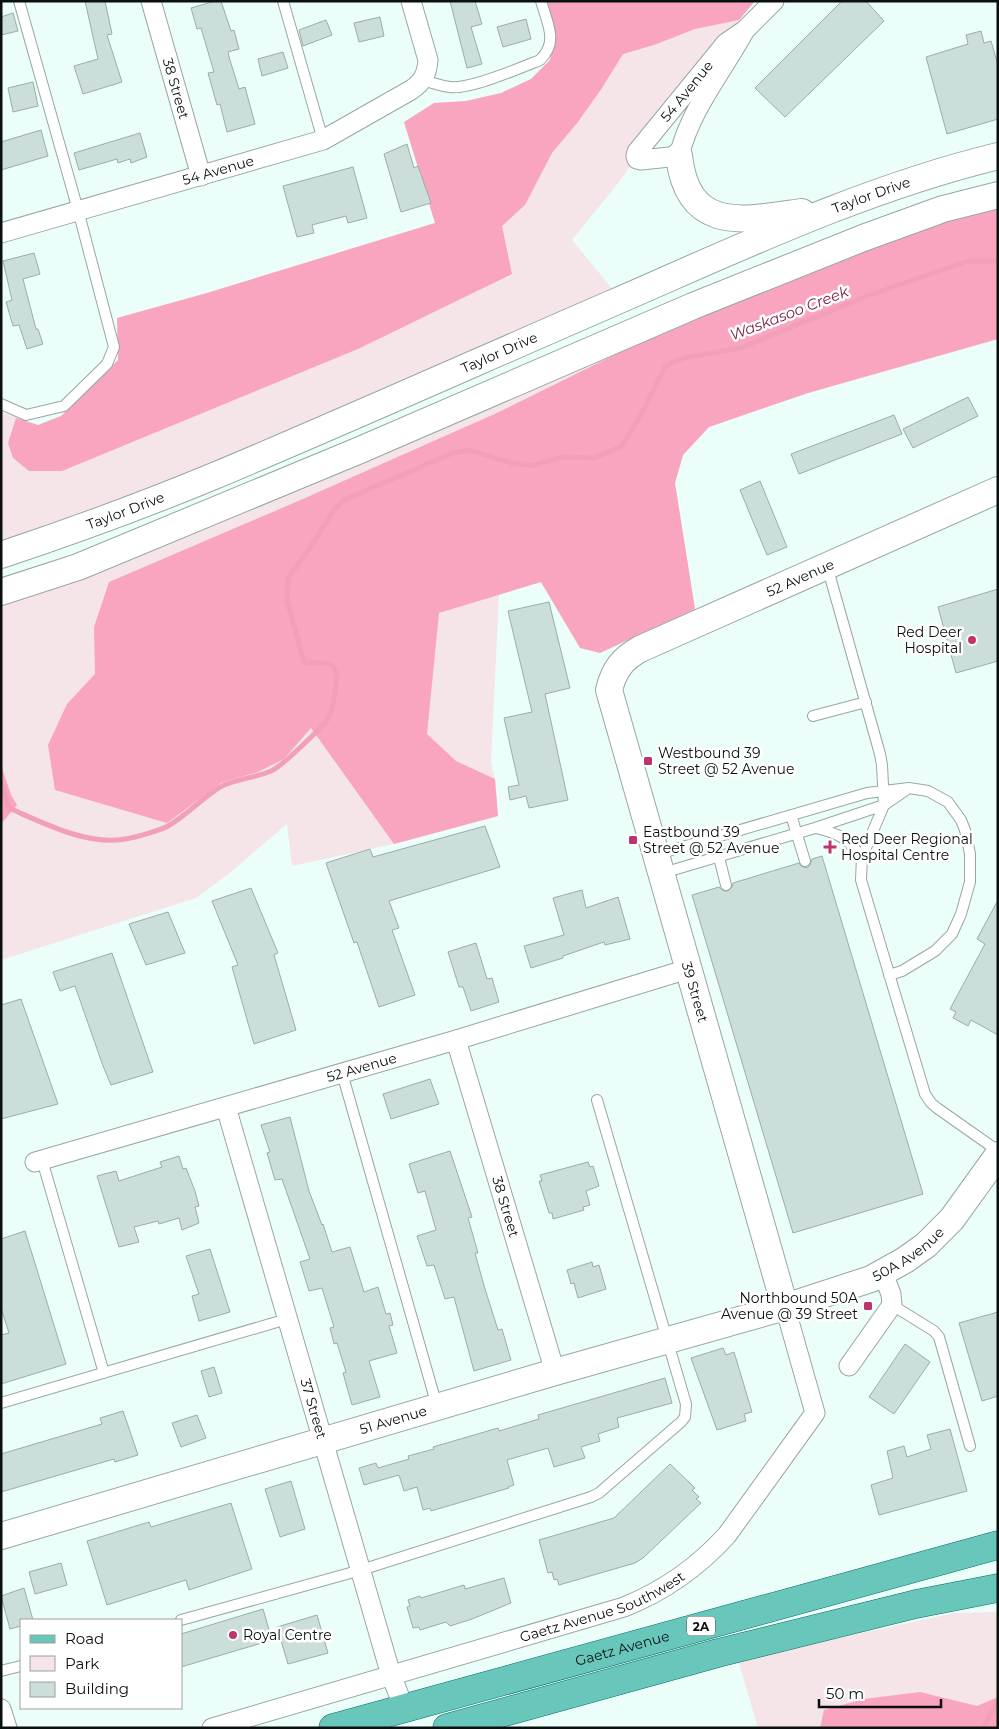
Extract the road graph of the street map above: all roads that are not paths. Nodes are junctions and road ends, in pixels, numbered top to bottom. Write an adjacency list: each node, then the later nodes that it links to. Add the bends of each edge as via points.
1 (19, 1): 15 (lane)
2 (151, 1): 12 (street, 38 Street)
3 (283, 1): 9 (lane)
4 (411, 1): 8 (street, via 428,60)
5 (542, 1): 8 (lane, via 551,44 540,60 459,87)
6 (774, 1): 7 (street, 54 Avenue)
7 (745, 30): 10 (street, 54 Avenue, via 699,104); 10 (street, 54 Avenue, via 726,43 636,154 637,159 642,160)
8 (423, 80): 9 (street, 54 Avenue)
9 (323, 140): 12 (street, 54 Avenue)
10 (679, 156): 14 (main road, via 681,174 691,195 702,208 716,215 747,220)
11 (998, 156): 14 (main road, Taylor Drive, via 891,187)
12 (201, 176): 15 (street, 54 Avenue)
13 (998, 195): 21 (main road, via 934,212 692,306 360,450 87,563)
14 (840, 207): 19 (main road, Taylor Drive, via 213,477)
15 (78, 210): 16 (street, 54 Avenue); 17 (lane, via 114,347 106,364 64,406 26,415)
16 (1, 232)
17 (1, 404)
18 (998, 490): 20 (main road, 52 Avenue)
19 (1, 555)
20 (827, 565): 22 (main road, 52 Avenue, via 640,649 622,661); 23 (lane)
21 (1, 592)
22 (612, 677): 35 (main road, 39 Street, via 611,700)
23 (866, 702): 24 (lane); 26 (lane, via 880,754)
24 (813, 716)
25 (909, 788): 26 (lane); 27 (lane); 38 (lane, via 928,791 948,802 960,820 970,854 970,882 952,934 935,951 902,972)
26 (884, 791): 27 (lane); 28 (lane)
27 (884, 805): 29 (lane); 33 (lane)
28 (791, 815): 30 (lane); 31 (lane)
29 (816, 828): 30 (lane); 33 (lane, via 846,839)
30 (797, 834): 32 (lane); 34 (lane)
31 (714, 838): 32 (lane); 35 (lane)
32 (719, 856): 35 (lane); 36 (lane)
33 (862, 857): 38 (lane, via 861,880)
34 (805, 862)
35 (658, 864): 37 (main road, 39 Street)
36 (726, 885)
37 (688, 969): 39 (street, 52 Avenue); 47 (main road, 39 Street)
38 (889, 975): 43 (lane, via 925,1094 937,1108)
39 (456, 1040): 40 (street, 52 Avenue); 51 (street, 38 Street)
40 (342, 1073): 42 (street, 52 Avenue); 54 (lane)
41 (597, 1100): 49 (lane)
42 (226, 1107): 44 (street, 52 Avenue); 48 (street, 37 Street)
43 (998, 1153): 45 (main road, 50A Avenue, via 946,1225 926,1245)
44 (38, 1161): 52 (lane)
45 (883, 1274): 46 (street); 47 (main road, 50A Avenue)
46 (892, 1305): 50 (street); 56 (lane, via 939,1337)
47 (786, 1307): 49 (main road, 51 Avenue); 64 (street, Gaetz Avenue Southwest, via 815,1413 727,1535 711,1552 664,1588 624,1607)
48 (287, 1319): 52 (lane); 55 (street, 37 Street)
49 (667, 1340): 51 (main road, 51 Avenue); 59 (lane, via 686,1404 685,1417 599,1494)
50 (849, 1366)
51 (555, 1372): 54 (main road, 51 Avenue)
52 (104, 1373): 53 (lane)
53 (1, 1403)
54 (437, 1407): 55 (main road, 51 Avenue)
55 (324, 1440): 57 (main road, 51 Avenue); 59 (street, 37 Street)
56 (970, 1446)
57 (1, 1536)
58 (998, 1544): 65 (main road, Gaetz Avenue / 2A)
59 (361, 1570): 61 (lane); 64 (street, 37 Street)
60 (998, 1588): 70 (main road, 2A, via 916,1604 718,1653)
61 (182, 1620)
62 (20, 1666): 63 (lane)
63 (1, 1671)
64 (391, 1675): 65 (street, 37 Street); 68 (street, Gaetz Avenue Southwest)
65 (404, 1708): 69 (main road, Gaetz Avenue / 2A)
66 (1, 1709): 67 (street)
67 (6, 1728)
68 (212, 1728)
69 (333, 1728)
70 (447, 1728)

